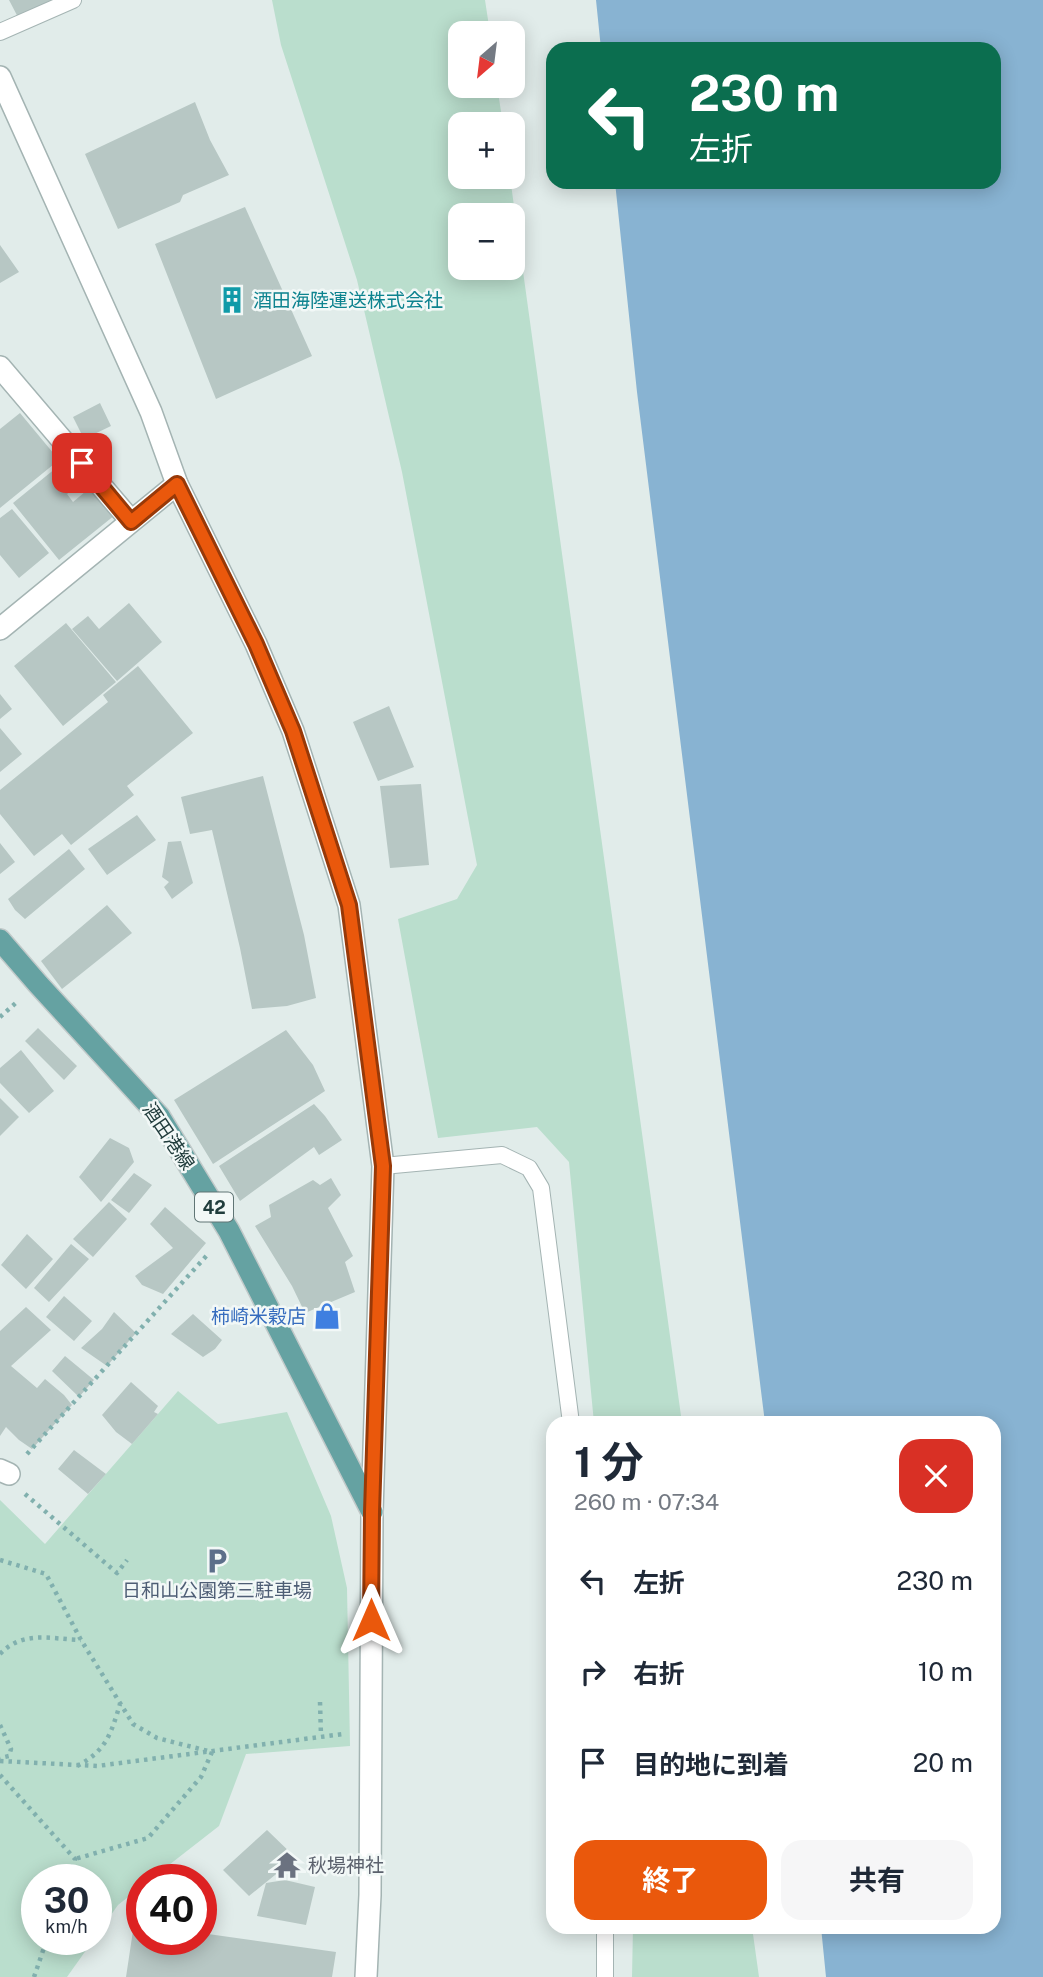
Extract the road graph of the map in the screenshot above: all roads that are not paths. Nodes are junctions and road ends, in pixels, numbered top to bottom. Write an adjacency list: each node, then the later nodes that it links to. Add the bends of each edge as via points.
1 (73, 0): 2 (lane)
2 (0, 32)
3 (0, 77): 5 (street, via 151,412)
4 (0, 367): 6 (street)
5 (177, 484): 6 (street); 9 (street, via 293,731 349,905)
6 (131, 522): 7 (street)
7 (0, 629)
8 (0, 940): 11 (main road, 酒田港線 / 42, via 159,1116 229,1231)
9 (383, 1166): 10 (lane, via 502,1156 529,1168 541,1188); 11 (street)
10 (570, 1416)
11 (372, 1512): 13 (street)
12 (605, 1934): 14 (lane)
13 (366, 1977)
14 (605, 1977)

